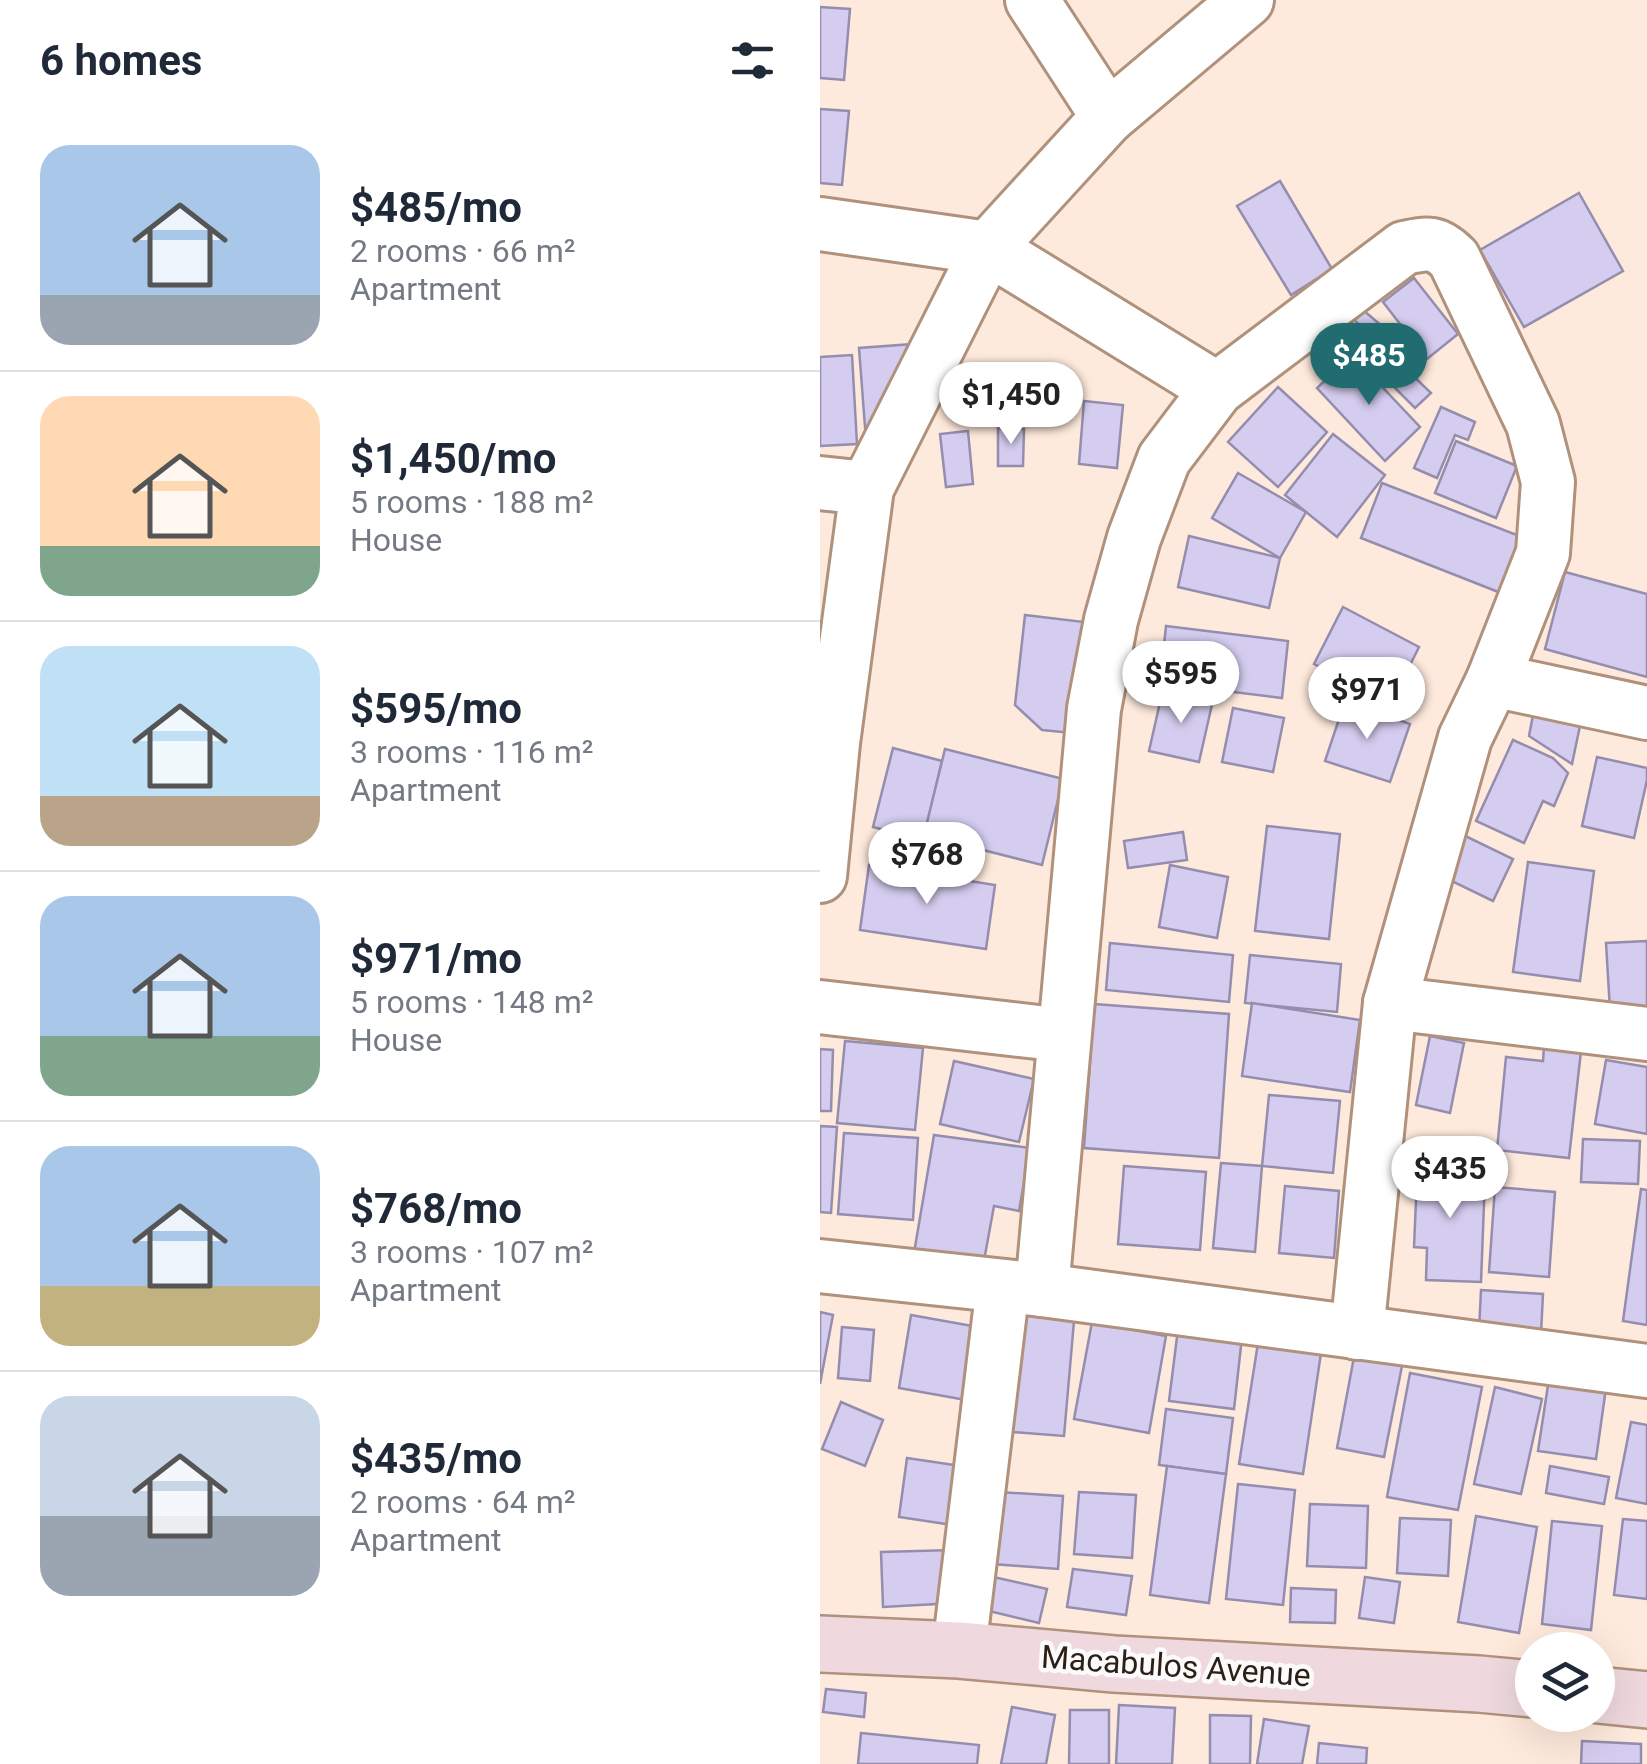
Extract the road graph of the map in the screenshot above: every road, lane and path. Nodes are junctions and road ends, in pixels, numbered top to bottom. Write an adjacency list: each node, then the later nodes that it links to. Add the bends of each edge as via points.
1 (1032, 0): 3 (street)
2 (1247, 0): 3 (street)
3 (1108, 117): 5 (street)
4 (820, 224): 5 (street)
5 (988, 248): 6 (street); 7 (street)
6 (1217, 389): 8 (street, via 1404,248 1442,247 1454,259 1533,424 1548,482 1542,553); 15 (street, via 1164,459 1110,620 1094,709)
7 (843, 486): 10 (street)
8 (1493, 680): 9 (street); 12 (street, via 1465,738)
9 (1647, 712)
10 (827, 742): 11 (street)
11 (820, 876)
12 (1390, 1004): 14 (street); 18 (street)
13 (820, 1007): 15 (street)
14 (1647, 1034)
15 (1064, 1035): 17 (street)
16 (820, 1266): 17 (street)
17 (1022, 1288): 18 (street); 21 (street)
18 (1357, 1334): 19 (street)
19 (1647, 1372)
20 (820, 1644): 21 (street, Macabulos Avenue)
21 (959, 1650): 22 (street, Macabulos Avenue)
22 (1515, 1687)
23 (1615, 1697): 24 (street)
24 (1647, 1700)

